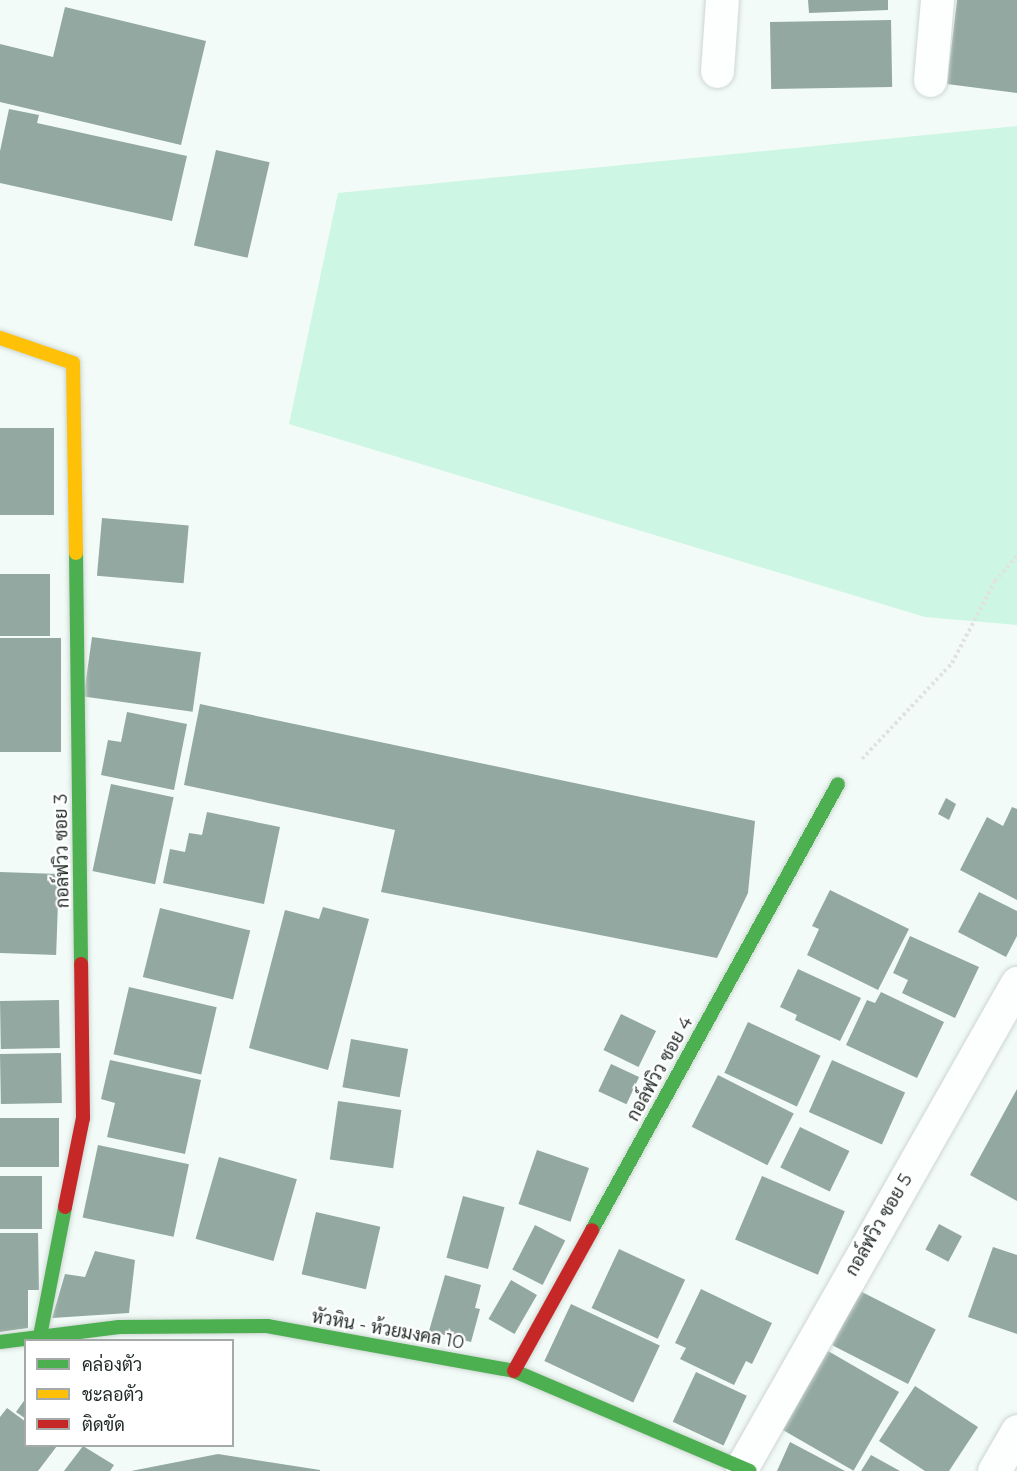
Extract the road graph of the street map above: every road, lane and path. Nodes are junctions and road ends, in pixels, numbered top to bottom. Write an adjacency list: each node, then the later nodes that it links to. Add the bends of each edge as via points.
1 (722, 0): 3 (street)
2 (937, 0): 4 (street)
3 (717, 71)
4 (930, 80)
5 (0, 338): 9 (street, กอล์ฟวิว ซอย 3, via 73,363 83,1118)
6 (1017, 556): 7 (path, via 995,581 952,663)
7 (838, 784): 11 (street, กอล์ฟวิว ซอย 4)
8 (1017, 983): 13 (street, กอล์ฟวิว ซอย 5)
9 (40, 1336): 10 (street, หัวหิน - ห้วยมงคล 10); 11 (street, หัวหิน - ห้วยมงคล 10, via 119,1328 267,1326)
10 (0, 1342)
11 (514, 1371): 13 (street, หัวหิน - ห้วยมงคล 10)
12 (1017, 1431): 14 (street)
13 (746, 1469)
14 (994, 1471)

